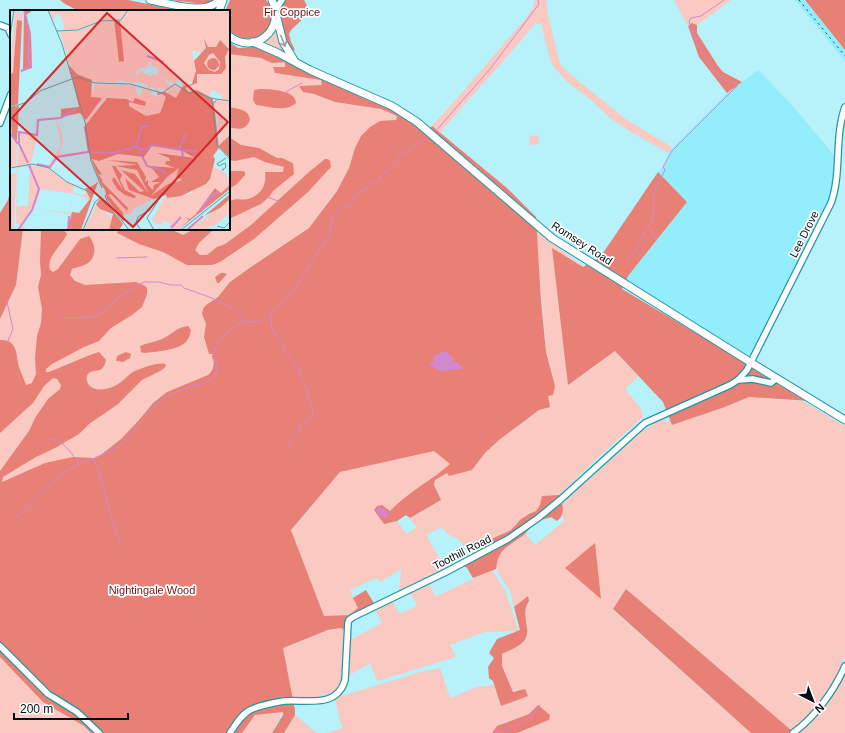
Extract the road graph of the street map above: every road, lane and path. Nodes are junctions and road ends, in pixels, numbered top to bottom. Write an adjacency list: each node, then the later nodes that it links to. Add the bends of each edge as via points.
1 (150, 0): 5 (main road)
2 (222, 0): 5 (main road, via 208,7); 6 (main road)
3 (272, 0): 7 (main road, Romsey Road)
4 (282, 0): 7 (street)
5 (194, 9)
6 (219, 10)
7 (276, 13): 11 (main road, via 271,31); 12 (main road, Romsey Road, one-way to 12, via 283,42)
8 (0, 25): 9 (street, via 8,28)
9 (10, 33)
10 (230, 37): 11 (main road, Romsey Road, via 239,42)
11 (253, 42): 12 (main road, Romsey Road)
12 (296, 62): 16 (main road, Romsey Road, via 392,106 417,122 552,238)
13 (10, 97): 15 (street)
14 (845, 107): 16 (street, Lee Drove, via 834,195)
15 (0, 123)
16 (750, 362): 17 (main road, Romsey Road); 18 (street, Toothill Road)
17 (777, 378): 18 (street, Toothill Road, via 771,383 753,379); 19 (main road, Romsey Road)
18 (738, 380): 23 (street, Toothill Road, via 715,393 645,423 560,500 508,539 349,620 344,686 335,695 318,702 284,701 256,708 242,716)
19 (845, 420)
20 (0, 646): 22 (street, via 48,694 77,712)
21 (845, 666): 24 (street, via 838,682 814,713)
22 (99, 733)
23 (230, 733)
24 (793, 733)

